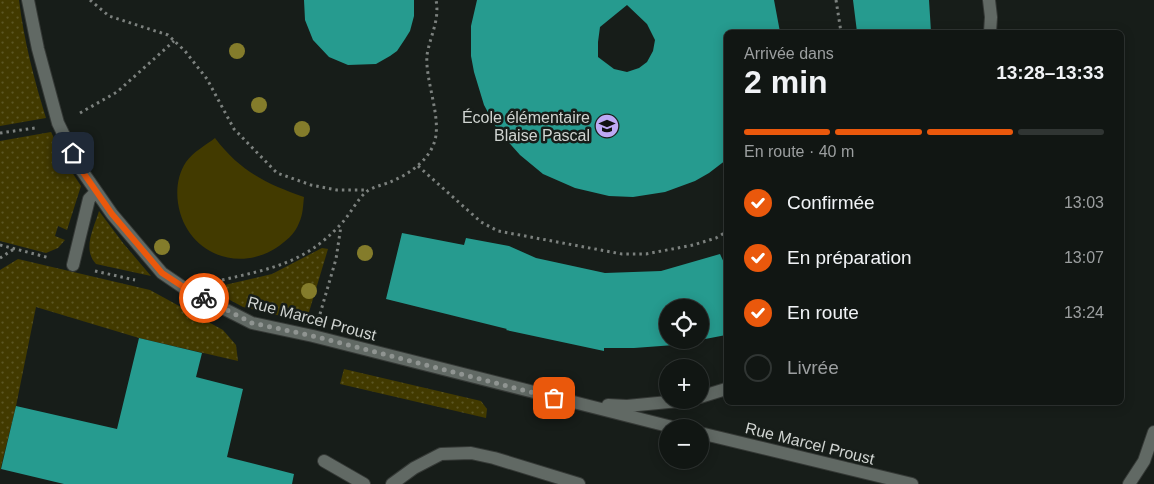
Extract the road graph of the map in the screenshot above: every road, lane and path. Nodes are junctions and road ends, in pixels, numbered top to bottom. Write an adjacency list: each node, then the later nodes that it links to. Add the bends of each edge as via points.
1 (28, 0): 14 (street, Rue Marcel Proust, via 58,123)
2 (90, 0): 8 (path, via 109,16 168,35)
3 (436, 0): 12 (path, via 437,19 427,57 436,135)
4 (836, 0): 6 (path)
5 (988, 0): 7 (street)
6 (841, 30)
7 (990, 30)
8 (174, 41): 9 (path, via 117,92); 13 (path, via 207,79 234,129 277,173 337,190)
9 (76, 116)
10 (42, 127): 11 (path)
11 (0, 133)
12 (418, 166): 13 (path, via 403,177); 16 (path, via 481,222 498,231 622,254 646,254 693,245)
13 (368, 190): 15 (path)
14 (96, 192): 19 (street, via 89,199); 21 (street, Rue Marcel Proust, via 162,273 252,323)
15 (341, 225): 20 (path, via 300,258 274,268); 21 (path, via 336,259)
16 (724, 233)
17 (14, 249): 18 (path)
18 (0, 258)
19 (73, 265)
20 (218, 281)
21 (313, 336): 24 (street, Rue Marcel Proust)
22 (724, 390): 23 (street)
23 (709, 394)
24 (573, 402): 25 (street, via 627,406); 26 (street, Rue Marcel Proust)
25 (659, 403)
26 (659, 424)
27 (1154, 432): 34 (street, via 1144,461)
28 (709, 435): 33 (street, Rue Marcel Proust)
29 (324, 460): 30 (street)
30 (364, 484)
31 (392, 484): 32 (street, via 441,454 471,453)
32 (579, 484)
33 (912, 484)
34 (1129, 484)

